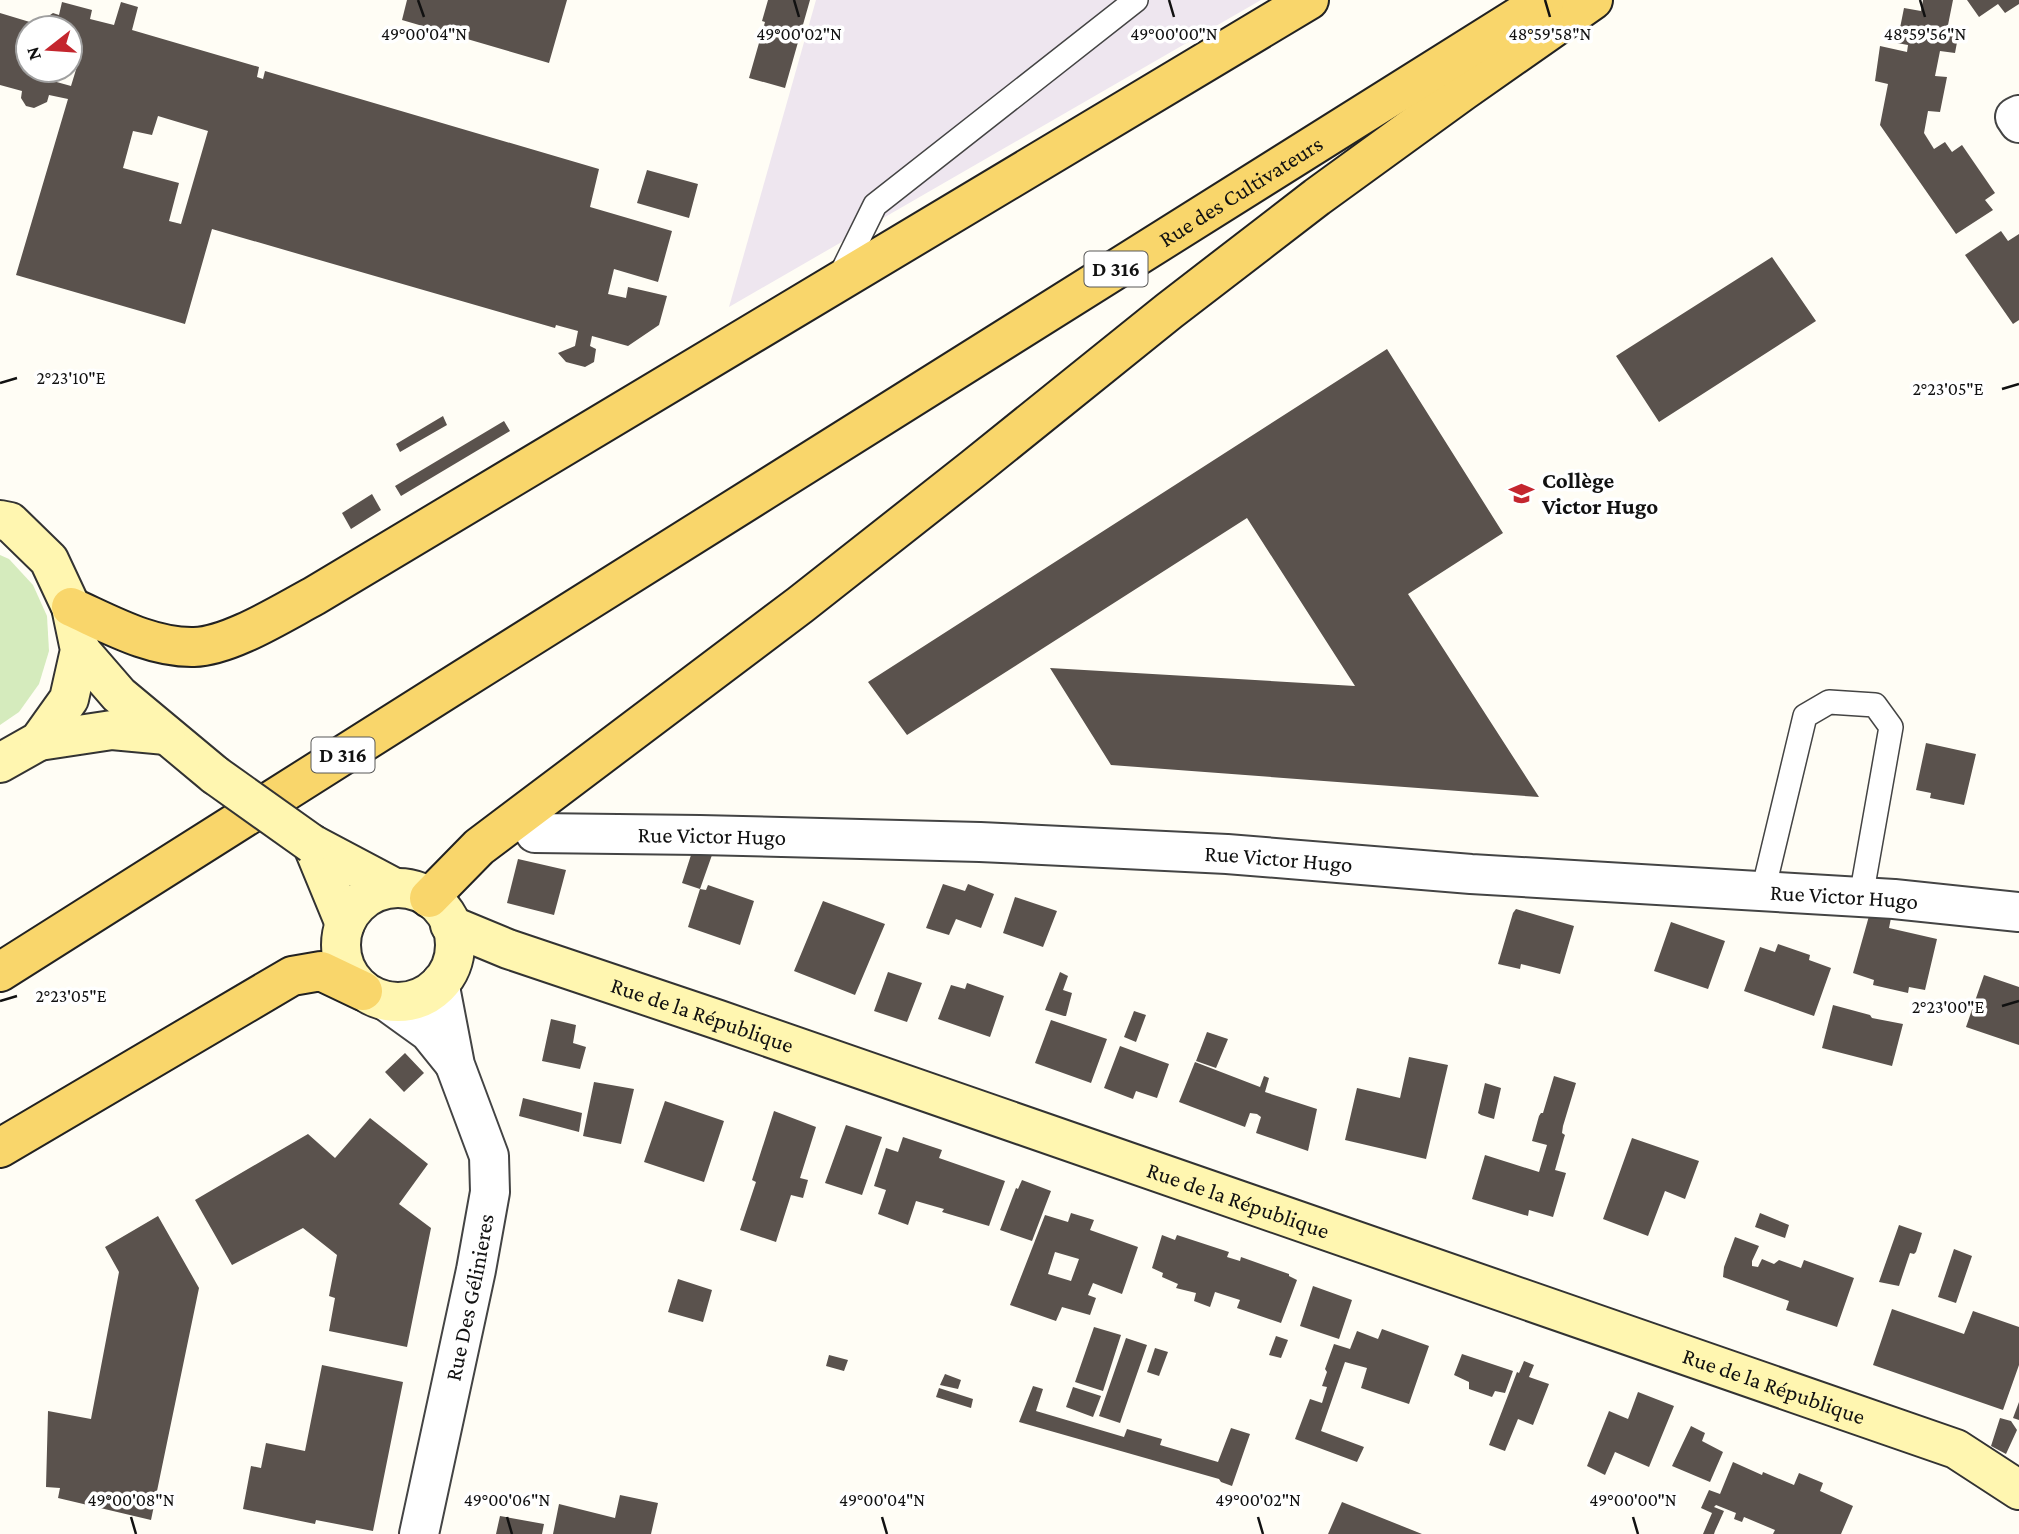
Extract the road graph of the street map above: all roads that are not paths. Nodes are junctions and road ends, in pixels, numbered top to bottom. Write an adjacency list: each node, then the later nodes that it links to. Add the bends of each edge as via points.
1 (1136, 0): 7 (lane, via 875,205)
2 (1309, 0): 7 (main road)
3 (1545, 0): 21 (main road, Rue des Cultivateurs / D 316)
4 (1593, 0): 20 (main road, via 1328,189 811,596 479,847)
5 (2019, 115): 6 (street, via 2015,117)
6 (2019, 123)
7 (836, 284): 9 (main road, via 314,596 238,635 195,647 171,645 139,637)
8 (3, 515): 9 (main road, via 49,560)
9 (71, 607): 10 (main road)
10 (80, 650): 11 (main road, via 119,695); 12 (main road, via 69,699)
11 (166, 735): 12 (main road, via 112,730); 15 (main road, bridge)
12 (39, 741): 13 (main road)
13 (0, 763)
14 (535, 833): 16 (street, Rue Victor Hugo, via 980,842)
15 (312, 844): 19 (main road); 20 (main road)
16 (1763, 891): 17 (street, Rue Victor Hugo); 17 (lane, via 1805,716 1829,702 1875,705 1891,727)
17 (1861, 897): 18 (street, Rue Victor Hugo)
18 (2019, 912)
19 (345, 924): 20 (main road, via 370,895); 22 (main road, via 342,960 350,978)
20 (434, 930): 22 (main road, via 430,992 401,1003); 23 (street, Rue Des Gélinieres); 25 (main road, Rue de la République, via 508,949 746,1029 1956,1449)
21 (0, 972)
22 (375, 996): 23 (street, Rue Des Gélinieres, via 429,1032); 24 (main road, via 321,971 292,976)
23 (455, 1065): 26 (street, Rue Des Gélinieres, via 489,1156 490,1192)
24 (0, 1148)
25 (2019, 1490)
26 (419, 1534)

